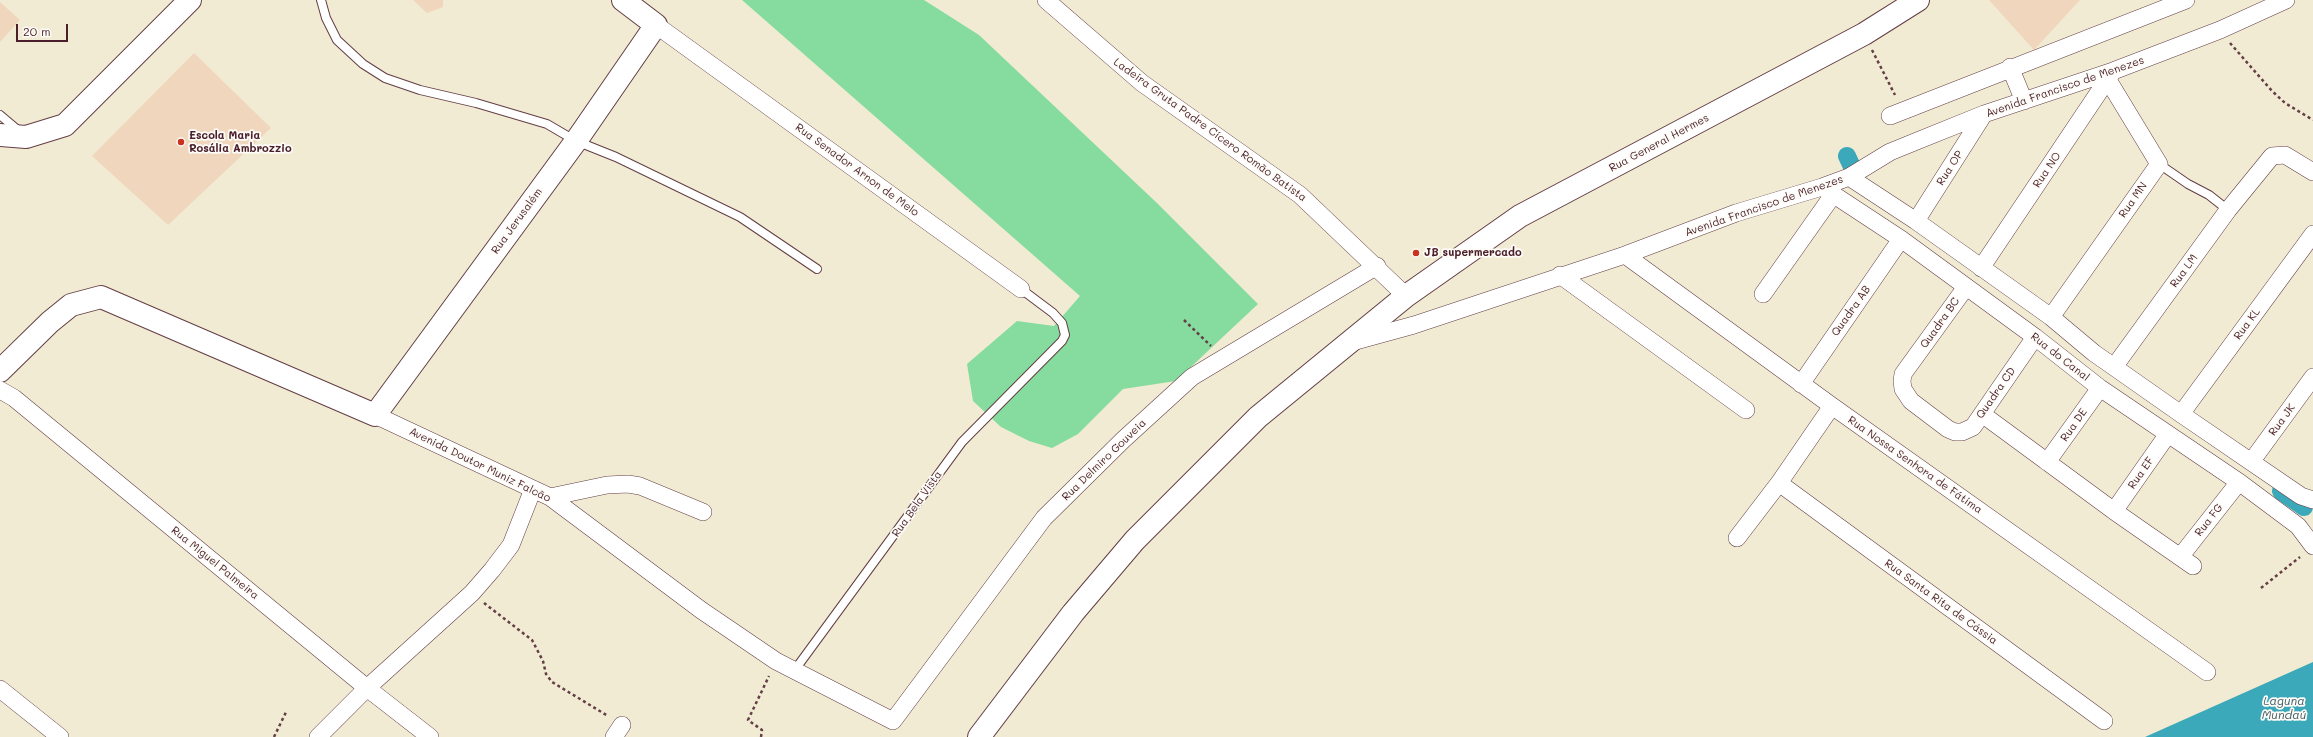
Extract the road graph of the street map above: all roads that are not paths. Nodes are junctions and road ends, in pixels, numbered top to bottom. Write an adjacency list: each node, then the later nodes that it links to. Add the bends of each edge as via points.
1 (190, 0): 16 (street, via 65,125)
2 (321, 0): 17 (lane, via 326,18 337,40 362,64 385,78 539,122)
3 (623, 0): 8 (street, Rua Senador Arnon de Melo)
4 (1046, 0): 27 (street, Ladeira Gruta Padre Cícero Romão Batista, via 1142,83 1296,192)
5 (1918, 0): 34 (street, Rua General Hermes, via 1864,34 1520,216)
6 (2186, 0): 9 (street)
7 (2286, 0): 10 (street, Avenida Francisco de Menezes)
8 (656, 25): 17 (street, Rua Jerusalém); 32 (street, Rua Senador Arnon de Melo)
9 (2010, 67): 11 (street); 12 (street)
10 (2110, 76): 11 (street, Avenida Francisco de Menezes); 18 (street); 28 (street, Rua NO)
11 (2024, 101): 13 (street, Avenida Francisco de Menezes)
12 (1897, 114)
13 (1984, 114): 20 (street, Avenida Francisco de Menezes, via 1890,152); 23 (street, Rua OP)
14 (0, 115): 16 (lane)
15 (0, 135): 16 (street)
16 (26, 137)
17 (576, 142): 29 (lane, via 616,157 740,217); 48 (street, Rua Jerusalém)
18 (2159, 164): 22 (lane); 35 (street, Rua MN)
19 (2313, 172): 22 (street, Rua LM, via 2285,155 2272,156)
20 (1849, 177): 21 (street, Avenida Francisco de Menezes); 23 (street)
21 (1828, 191): 25 (street, Rua do Canal); 26 (street, Avenida Francisco de Menezes, via 1736,213); 33 (street)
22 (2228, 210): 40 (street, Rua LM)
23 (1916, 221): 28 (street)
24 (2313, 234): 50 (street, Rua KL)
25 (1901, 239): 31 (street, Rua do Canal); 43 (street, Quadra AB)
26 (1625, 255): 30 (street, Avenida Francisco de Menezes); 43 (street, Rua Nossa Senhora de Fátima)
27 (1376, 266): 34 (street, Ladeira Gruta Padre Cícero Romão Batista); 68 (street, Rua Delmiro Gouveia, via 1192,377 1123,440 1044,518)
28 (1981, 268): 35 (street)
29 (816, 269)
30 (1560, 275): 36 (street, Avenida Francisco de Menezes); 47 (street)
31 (1966, 287): 37 (street, Rua do Canal); 51 (street, Quadra BC, via 1903,374 1903,389 1911,401)
32 (1021, 289): 39 (lane, Rua Senador Arnon de Melo, via 1062,323 1065,336)
33 (1763, 294)
34 (1402, 300): 36 (street); 38 (street, Rua General Hermes)
35 (2051, 317): 40 (street)
36 (1414, 325): 38 (street, Avenida Francisco de Menezes)
37 (2035, 337): 44 (street, Rua do Canal); 49 (street, Quadra CD)
38 (1352, 342): 73 (street, Rua General Hermes, via 1258,416 1134,540 1073,613)
39 (1054, 351): 64 (lane, Rua Bela Vista, via 962,442)
40 (2114, 367): 50 (street)
41 (0, 371): 48 (street, Avenida Doutor Muniz Falcão, via 71,305 101,297)
42 (2313, 377): 54 (street, Rua JK)
43 (1801, 384): 46 (street, Rua Nossa Senhora de Fátima)
44 (2100, 388): 52 (street, Rua do Canal); 53 (street, Rua DE)
45 (0, 390): 66 (street, Rua Miguel Palmeira, via 14,398)
46 (1832, 406): 56 (street); 65 (street, Rua Nossa Senhora de Fátima)
47 (1746, 410)
48 (375, 414): 57 (street, Avenida Doutor Muniz Falcão)
49 (1982, 414): 51 (street, Quadra CD, via 1969,431 1955,432); 53 (street)
50 (2181, 414): 54 (street)
51 (1948, 429)
52 (2168, 434): 55 (street, Rua do Canal); 60 (street, Rua EF)
53 (2047, 462): 60 (street)
54 (2251, 462): 59 (street, via 2301,496)
55 (2239, 482): 60 (street, Rua FG, via 2187,562); 63 (street, Rua do Canal, via 2298,526)
56 (1779, 483): 62 (street); 69 (street, Rua Santa Rita de Cássia)
57 (533, 489): 58 (street, Avenida Doutor Muniz Falcão); 66 (street, via 511,545 472,594)
58 (550, 497): 61 (street, via 582,489 628,484 640,486); 64 (street, Avenida Doutor Muniz Falcão, via 701,610)
59 (2313, 500)
60 (2114, 511)
61 (703, 512)
62 (1737, 538)
63 (2307, 551)
64 (794, 671): 68 (street, Avenida Doutor Muniz Falcão)
65 (2207, 672)
66 (367, 688): 71 (street); 72 (street, Rua Miguel Palmeira)
67 (0, 689): 70 (street)
68 (894, 721)
69 (2104, 722)
70 (60, 737)
71 (318, 737)
72 (430, 737)
73 (979, 737)

